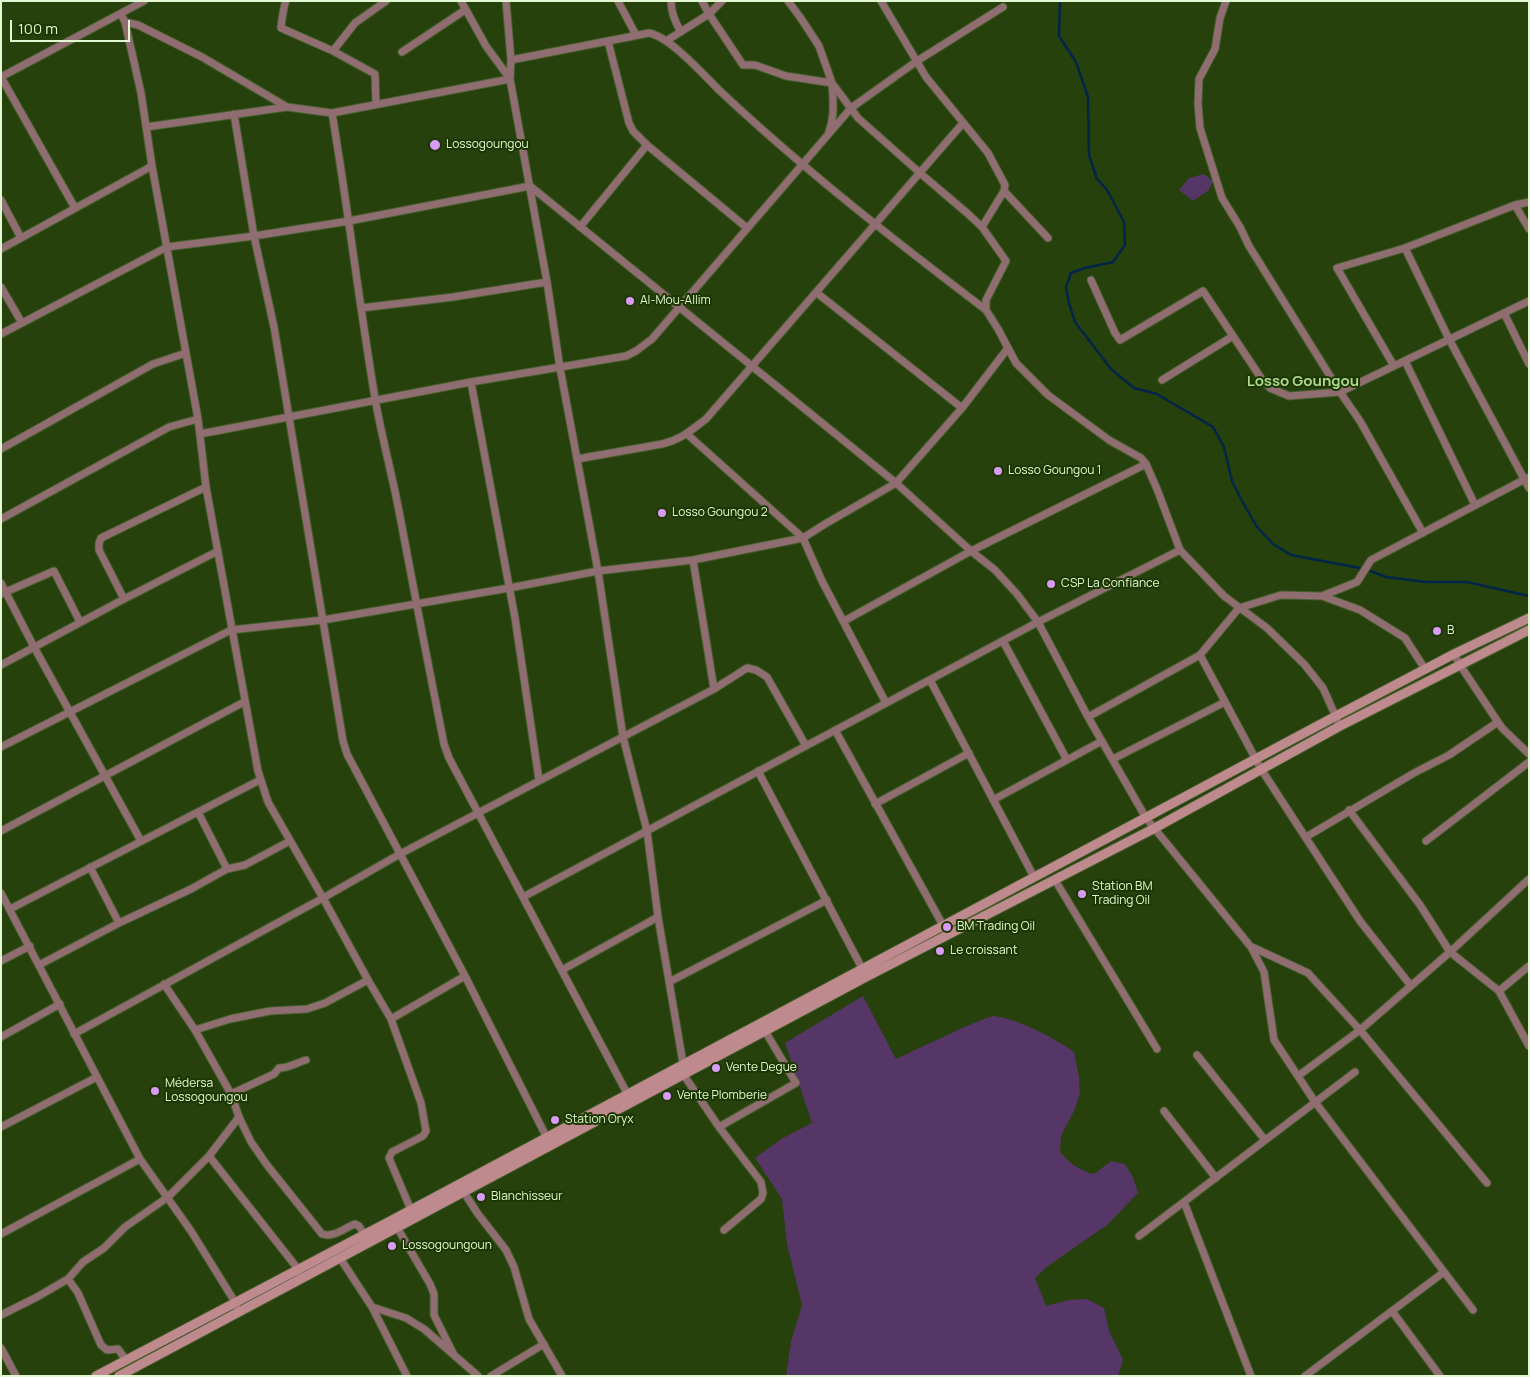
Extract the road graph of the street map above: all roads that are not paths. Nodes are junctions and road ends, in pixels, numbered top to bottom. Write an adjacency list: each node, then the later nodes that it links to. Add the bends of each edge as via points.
1 (144, 1): 15 (street)
2 (286, 1): 22 (street, via 280,25 283,30)
3 (386, 1): 22 (street, via 355,23)
4 (461, 1): 14 (street)
5 (506, 1): 24 (street)
6 (618, 1): 19 (street)
7 (672, 1): 18 (street, via 671,9)
8 (702, 1): 16 (street)
9 (722, 1): 16 (street)
10 (788, 1): 28 (street, via 818,46)
11 (881, 1): 25 (street)
12 (1226, 1): 81 (street, via 1215,50 1199,79 1199,120 1207,153 1229,211)
13 (1003, 7): 25 (street)
14 (466, 10): 23 (street); 27 (street)
15 (121, 14): 17 (street); 26 (street)
16 (709, 14): 18 (street); 28 (street, via 743,65)
17 (125, 22): 30 (street, via 138,25 202,57); 35 (street)
18 (681, 32): 21 (street)
19 (636, 35): 20 (street); 21 (street, via 649,32)
20 (608, 41): 24 (street); 37 (street, via 630,123 633,131)
21 (666, 41): 38 (street)
22 (333, 51): 29 (street, via 375,74)
23 (402, 52)
24 (511, 60): 27 (street)
25 (917, 61): 31 (street); 34 (street)
26 (1, 77): 46 (street)
27 (510, 79): 29 (street); 41 (street)
28 (832, 83): 31 (street); 36 (street, via 832,122)
29 (376, 104): 32 (street)
30 (287, 107): 32 (street); 33 (street)
31 (851, 108): 36 (street); 40 (street)
32 (332, 113): 47 (street)
33 (234, 114): 35 (street); 53 (street)
34 (963, 123): 40 (street); 42 (street, via 998,170 1005,185)
35 (146, 127): 39 (street)
36 (826, 136): 38 (street)
37 (647, 145): 49 (street); 51 (street)
38 (803, 164): 48 (street); 51 (street)
39 (152, 166): 46 (street); 56 (street)
40 (920, 173): 48 (street); 50 (street)
41 (530, 186): 47 (street); 49 (street); 60 (street)
42 (1004, 191): 50 (street); 55 (street)
43 (1, 200): 54 (street)
44 (1529, 202): 45 (street)
45 (1515, 205): 52 (street); 57 (street)
46 (75, 208): 54 (street)
47 (349, 221): 53 (street); 65 (street)
48 (875, 225): 62 (street); 66 (street)
49 (580, 227): 64 (street)
50 (982, 227): 66 (street, via 1006,261 986,300)
51 (747, 228): 64 (street)
52 (1529, 229)
53 (254, 236): 56 (street); 84 (street, via 271,312)
54 (21, 238): 58 (street)
55 (1048, 238)
56 (167, 247): 68 (street); 73 (street)
57 (1405, 248): 71 (street); 76 (street, via 1337,268)
58 (1, 249)
59 (1090, 280): 70 (street, via 1120,340 1203,291)
60 (547, 282): 65 (street); 78 (street)
61 (1, 287): 68 (street)
62 (817, 292): 77 (street); 83 (street)
63 (1529, 301): 67 (street)
64 (678, 307): 77 (street); 78 (street, via 652,339 636,351 626,356)
65 (360, 308): 82 (street)
66 (986, 310): 72 (street)
67 (1504, 313): 71 (street); 75 (street)
68 (22, 323): 69 (street)
69 (1, 334)
70 (1233, 336): 79 (street); 81 (street, via 1261,378 1280,394)
71 (1449, 339): 74 (street); 91 (street)
72 (1008, 348): 83 (street); 90 (street, via 1016,363 1048,395)
73 (186, 353): 85 (street); 88 (street, via 153,364)
74 (1405, 360): 76 (street); 95 (street)
75 (1529, 364)
76 (1394, 366): 81 (street)
77 (752, 367): 87 (street, via 706,419); 92 (street)
78 (560, 368): 80 (street); 89 (street)
79 (1162, 380)
80 (471, 382): 82 (street); 105 (street)
81 (1340, 392): 97 (street, via 1360,421)
82 (375, 400): 84 (street); 109 (street)
83 (962, 408): 92 (street)
84 (288, 416): 86 (street); 112 (street)
85 (198, 419): 86 (street); 96 (street, via 169,427)
86 (200, 434): 93 (street)
87 (687, 434): 89 (street, via 662,444); 98 (street)
88 (1, 449)
89 (577, 459): 103 (street)
90 (1146, 464): 99 (street); 101 (street)
91 (1526, 478): 94 (street); 95 (street)
92 (896, 483): 98 (street); 101 (street)
93 (206, 487): 100 (street); 108 (street, via 101,538 99,550)
94 (1529, 488)
95 (1475, 505): 97 (street)
96 (1, 519)
97 (1422, 533): 107 (street, via 1371,560 1358,582)
98 (803, 538): 102 (street); 114 (street)
99 (1180, 550): 110 (street); 115 (street)
100 (218, 551): 108 (street); 116 (street)
101 (971, 551): 114 (street); 115 (street, via 995,570)
102 (693, 560): 103 (street); 126 (street)
103 (598, 571): 105 (street); 136 (street)
104 (1, 583): 106 (street)
105 (509, 588): 109 (street); 150 (street)
106 (4, 593): 113 (street, via 54,571); 119 (street)
107 (1322, 596): 110 (street, via 1281,595); 124 (street, via 1360,610 1405,638)
108 (124, 599): 113 (street)
109 (416, 605): 112 (street); 155 (street, via 444,744)
110 (1239, 608): 121 (street); 131 (street, via 1267,628 1304,664 1323,688)
111 (1529, 618): 120 (main road)
112 (324, 620): 116 (street); 164 (street, via 343,741)
113 (80, 622): 119 (street)
114 (844, 622): 129 (street)
115 (1038, 622): 118 (street); 132 (street)
116 (231, 630): 127 (street); 130 (street)
117 (1529, 630): 123 (main road)
118 (1003, 641): 125 (street); 142 (street)
119 (34, 647): 122 (street); 130 (street)
120 (1454, 654): 123 (street); 124 (main road)
121 (1200, 656): 128 (street); 132 (street)
122 (1, 665)
123 (1460, 665): 133 (street); 134 (main road)
124 (1425, 669): 131 (main road)
125 (930, 680): 129 (street); 140 (street)
126 (714, 689): 136 (street); 138 (street, via 747,668 761,672 769,680)
127 (244, 702): 148 (street); 149 (street)
128 (1225, 702): 143 (street); 144 (street)
129 (886, 703): 135 (street)
130 (70, 712): 139 (street); 148 (street)
131 (1336, 716): 134 (street); 144 (main road)
132 (1088, 717): 137 (street)
133 (1498, 722): 141 (street); 153 (street, via 1450,755)
134 (1340, 726): 146 (main road)
135 (835, 730): 138 (street); 152 (street)
136 (623, 737): 150 (street); 159 (street)
137 (1102, 741): 142 (street); 143 (street)
138 (806, 746): 147 (street)
139 (1, 747)
140 (969, 753): 151 (street); 152 (street)
141 (1529, 754)
142 (1067, 760): 151 (street)
143 (1113, 760): 156 (street)
144 (1256, 760): 146 (street); 156 (main road)
145 (1529, 762): 163 (street)
146 (1261, 769): 157 (main road); 160 (street)
147 (758, 772): 159 (street); 173 (street)
148 (105, 776): 158 (street); 161 (street)
149 (260, 780): 154 (street); 162 (street, via 268,802)
150 (539, 780): 155 (street)
151 (993, 800): 167 (street)
152 (875, 804): 177 (street)
153 (1349, 810): 160 (street); 181 (street, via 1420,905)
154 (198, 812): 161 (street); 166 (street)
155 (479, 813): 164 (street); 171 (street)
156 (1146, 818): 157 (street); 167 (main road)
157 (1154, 829): 169 (main road); 180 (street)
158 (1, 831)
159 (647, 831): 171 (street); 175 (street)
160 (1306, 837): 191 (street, via 1360,921)
161 (141, 841): 165 (street)
162 (290, 841): 166 (street, via 245,865); 172 (street)
163 (1426, 841)
164 (400, 854): 172 (street); 187 (street)
165 (90, 867): 174 (street); 176 (street)
166 (227, 869): 176 (street)
167 (1034, 877): 177 (main road)
168 (1529, 879): 181 (street)
169 (1056, 880): 178 (main road); 201 (street)
170 (1, 893): 174 (street)
171 (523, 896): 185 (street)
172 (323, 898): 188 (street); 190 (street)
173 (827, 900): 186 (street); 189 (street)
174 (10, 908): 179 (street)
175 (658, 918): 185 (street); 189 (street)
176 (119, 923): 183 (street)
177 (944, 925): 178 (street); 186 (main road)
178 (948, 936): 186 (main road)
179 (30, 946): 182 (street); 183 (street)
180 (1251, 947): 196 (street, via 1308,973); 207 (street, via 1264,972 1274,1040)
181 (1450, 952): 191 (street); 192 (street)
182 (1, 961)
183 (39, 965): 193 (street)
184 (1529, 966): 192 (street)
185 (562, 970): 210 (street)
186 (865, 972): 197 (main road); 204 (main road)
187 (465, 976): 194 (street); 217 (street)
188 (368, 980): 194 (street); 195 (street, via 307,1009 270,1011)
189 (669, 982): 204 (street)
190 (164, 984): 195 (street); 198 (street)
191 (1411, 986): 196 (street)
192 (1500, 991): 200 (street)
193 (60, 1004): 198 (street); 199 (street)
194 (391, 1019): 225 (street, via 421,1103 426,1128 422,1136 389,1156)
195 (196, 1030): 209 (street)
196 (1360, 1030): 207 (street); 221 (street)
197 (765, 1031): 206 (main road); 215 (street, via 796,1083)
198 (74, 1034): 208 (street)
199 (1, 1037)
200 (1529, 1046)
201 (1157, 1049)
202 (1198, 1055): 216 (street)
203 (306, 1060): 209 (street, via 280,1068)
204 (683, 1063): 206 (street); 210 (main road)
205 (1355, 1072): 211 (street)
206 (683, 1074): 210 (main road); 215 (street)
207 (1298, 1076): 211 (street)
208 (96, 1077): 214 (street); 219 (street)
209 (231, 1094): 213 (street)
210 (629, 1098): 217 (main road)
211 (1315, 1102): 216 (street); 233 (street)
212 (1164, 1111): 220 (street)
213 (239, 1117): 218 (street); 229 (street, via 267,1165 322,1234 332,1235 354,1224)
214 (1, 1127)
215 (719, 1127): 227 (street, via 761,1182 764,1193)
216 (1265, 1140): 220 (street)
217 (548, 1141): 222 (main road); 225 (main road)
218 (209, 1156): 223 (street); 232 (street)
219 (140, 1159): 223 (street); 228 (street)
220 (1216, 1178): 224 (street)
221 (1487, 1183)
222 (463, 1191): 226 (main road); 242 (street, via 506,1250 526,1313)
223 (168, 1197): 234 (street, via 82,1262); 236 (street)
224 (1184, 1202): 230 (street); 253 (street)
225 (411, 1210): 226 (main road)
226 (395, 1223): 229 (main road); 231 (main road); 244 (street, via 430,1284 434,1294 434,1315)
227 (724, 1230)
228 (1, 1234)
229 (364, 1234): 232 (main road)
230 (1139, 1236)
231 (340, 1258): 235 (main road); 237 (street)
232 (298, 1269): 235 (street); 236 (main road)
233 (1444, 1272): 238 (street); 239 (street)
234 (68, 1279): 241 (street); 245 (street, via 98,1342 107,1350 118,1349)
235 (299, 1279): 240 (main road)
236 (235, 1302): 240 (street); 245 (main road)
237 (372, 1307): 244 (street, via 406,1318); 249 (street)
238 (1473, 1310)
239 (1392, 1311): 254 (street); 255 (street)
240 (238, 1312): 248 (main road)
241 (1, 1315)
242 (544, 1344): 251 (street); 252 (street)
243 (1, 1348): 246 (street)
244 (454, 1355): 250 (street)
245 (126, 1360): 247 (main road)
246 (16, 1376)
247 (96, 1376)
248 (119, 1376)
249 (406, 1376)
250 (478, 1376)
251 (490, 1376)
252 (562, 1376)
253 (1252, 1376)
254 (1305, 1376)
255 (1440, 1376)

